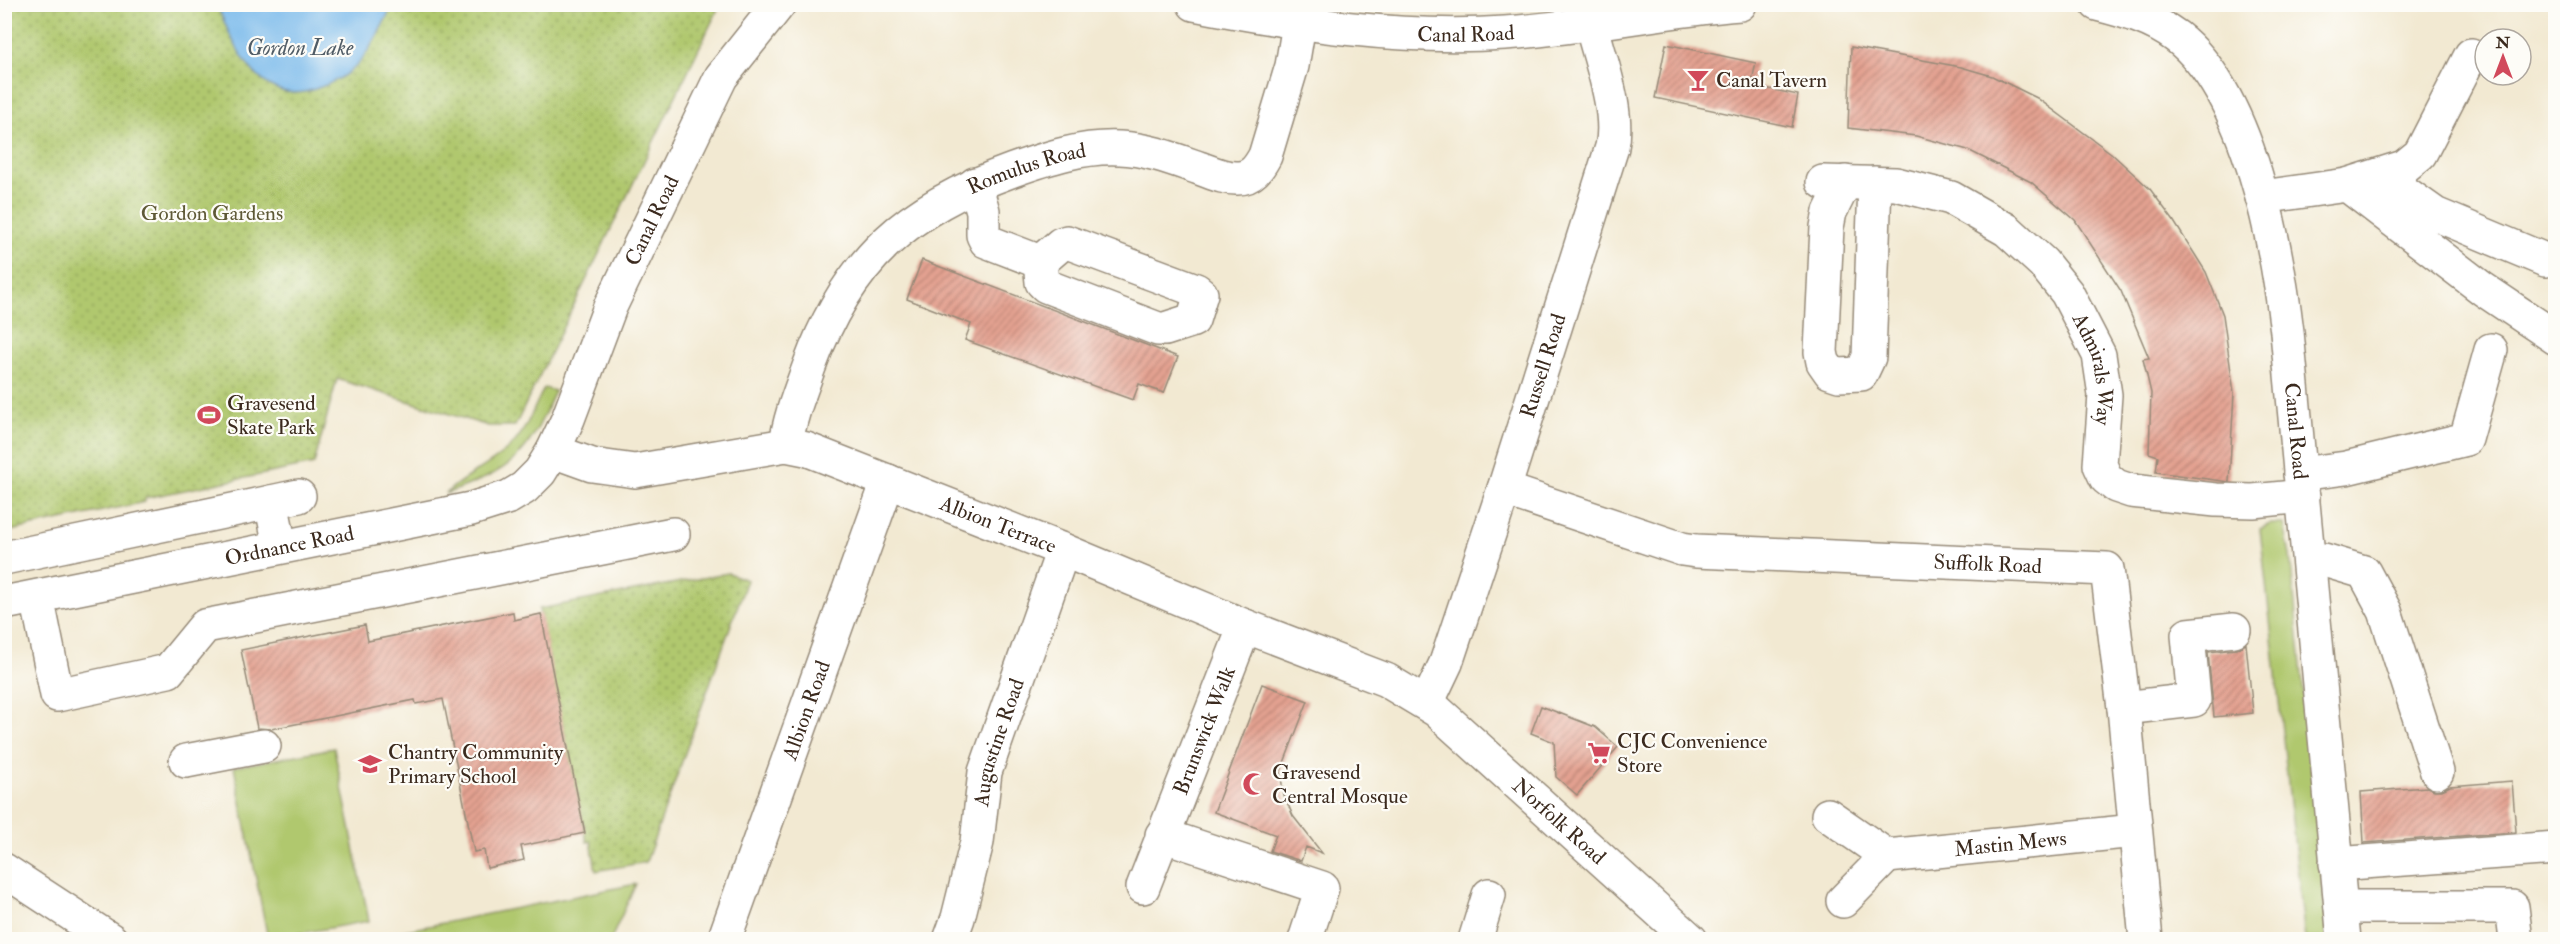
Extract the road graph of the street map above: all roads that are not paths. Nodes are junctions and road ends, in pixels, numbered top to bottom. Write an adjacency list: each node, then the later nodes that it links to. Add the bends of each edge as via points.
1 (779, 4): 19 (street, Canal Road, via 721,77 610,307)
2 (1194, 4): 7 (street, Canal Road)
3 (1740, 4): 6 (street, Canal Road)
4 (2097, 4): 5 (street, Canal Road, via 2135,14)
5 (2156, 13): 13 (street, Canal Road, via 2215,83 2242,137)
6 (1591, 23): 7 (street, Canal Road, via 1524,32 1435,36); 22 (street, Russell Road, via 1612,109 1614,139)
7 (1299, 24): 11 (street, Romulus Road, via 1292,66 1265,156 1247,177 1226,177 1159,155 1110,148 1071,153)
8 (2471, 55): 9 (street, via 2420,154 2404,167)
9 (2380, 175): 12 (street); 14 (street, via 2435,214 2545,260)
10 (1848, 182): 10 (street, via 1869,357 1861,374 1849,376 1830,372 1821,352 1827,226 1830,212); 21 (street, Admirals Way, via 1896,184 1971,207 2007,230 2052,274 2070,299 2099,355 2105,394 2100,465 2106,478 2116,486 2131,491 2253,501)
11 (975, 184): 15 (street, via 984,211 986,241); 18 (street, Romulus Road, via 902,226 844,292 819,340)
12 (2347, 185): 13 (street); 16 (street, via 2483,289)
13 (2262, 196): 21 (street, Canal Road, via 2284,312)
14 (2556, 258)
15 (1040, 262)
16 (2556, 338)
17 (2491, 350): 21 (street, Admirals Way, via 2466,439 2346,468)
18 (786, 445): 19 (street, Albion Terrace, via 635,471 592,465); 20 (street, Albion Terrace)
19 (554, 451): 24 (street, Ordnance Road, via 524,488 491,504)
20 (888, 481): 25 (street, Albion Terrace); 50 (street, Albion Road)
21 (2301, 485): 27 (street, Canal Road)
22 (1504, 489): 32 (street, Russell Road, via 1446,663); 33 (street, Suffolk Road, via 1696,551 2107,569)
23 (673, 534): 28 (street, via 205,626 168,671 57,695)
24 (280, 546): 26 (street, via 285,499); 28 (street, Ordnance Road)
25 (1063, 550): 30 (street, Albion Terrace); 51 (street, Augustine Road, via 985,772 977,842)
26 (4, 558)
27 (2309, 561): 36 (street, via 2324,560 2364,572 2385,611); 42 (street, Canal Road)
28 (37, 597): 29 (street, Ordnance Road)
29 (4, 603)
30 (1245, 626): 32 (street, Albion Terrace, via 1372,673); 39 (street, Brunswick Walk)
31 (2234, 630): 33 (street, via 2188,635 2194,700)
32 (1427, 703): 54 (street, Norfolk Road)
33 (2124, 708): 38 (street, Suffolk Road)
34 (264, 746): 35 (street)
35 (186, 761)
36 (2437, 772)
37 (1828, 814): 41 (street)
38 (2135, 831): 41 (street, Mastin Mews); 55 (street, Suffolk Road)
39 (1159, 845): 44 (street); 45 (street, Brunswick Walk); 52 (street, via 1322,888)
40 (2556, 848): 42 (street)
41 (1887, 856): 47 (street)
42 (2336, 864): 48 (street, Canal Road)
43 (4, 870): 49 (street)
44 (1198, 871)
45 (1143, 887)
46 (1489, 895): 53 (street)
47 (1843, 901)
48 (2341, 907): 56 (street, Canal Road); 57 (street, via 2512,907)
49 (111, 939)
50 (724, 939)
51 (950, 939)
52 (1305, 939)
53 (1475, 939)
54 (1691, 939)
55 (2146, 939)
56 (2344, 939)
57 (2516, 939)

